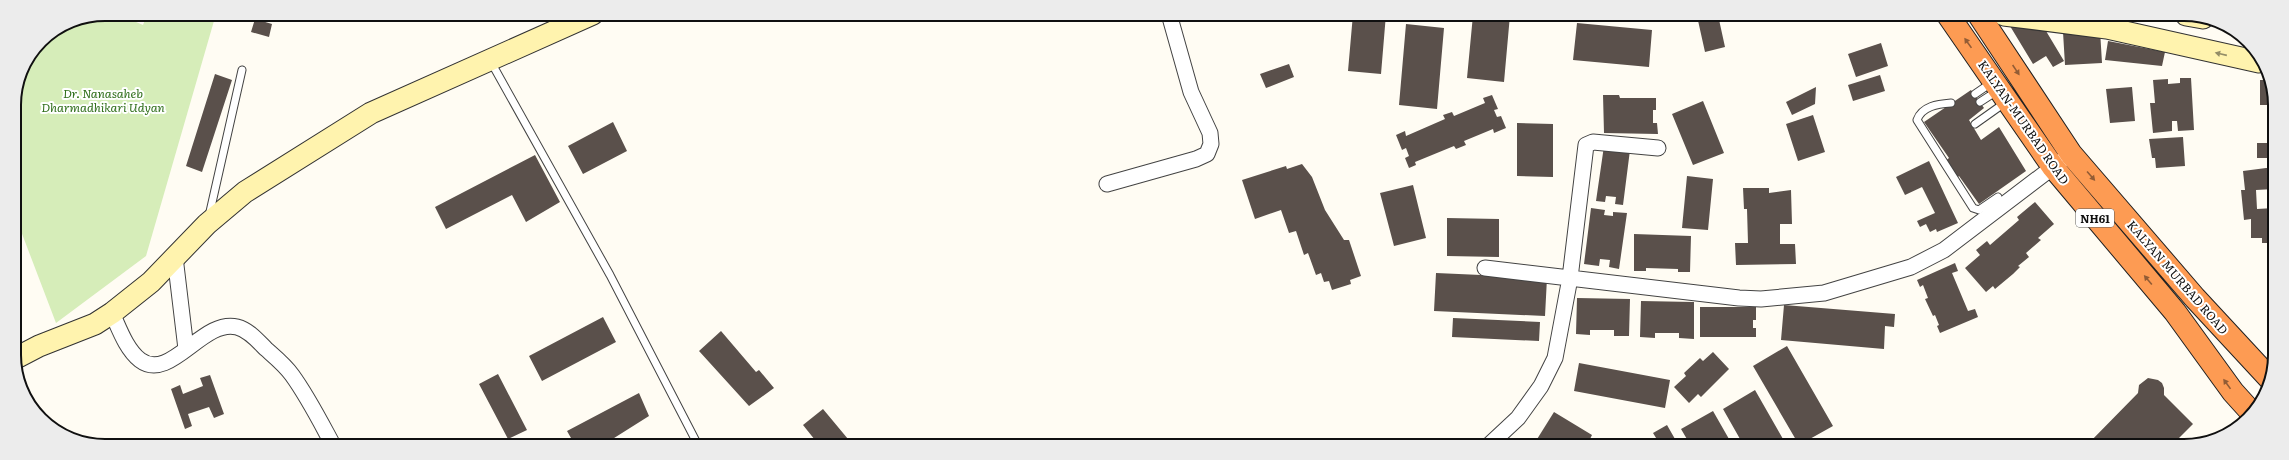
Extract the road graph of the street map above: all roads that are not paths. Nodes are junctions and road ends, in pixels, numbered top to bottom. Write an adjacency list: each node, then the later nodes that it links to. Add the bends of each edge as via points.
1 (577, 21): 6 (street)
2 (1171, 21): 17 (street, via 1191,92 1210,133 1211,144 1208,154)
3 (1952, 21): 9 (highway, KALYAN-MURBAD ROAD / NH61, one-way to 3)
4 (1983, 21): 15 (highway, KALYAN MURBAD ROAD / NH61, one-way to 15)
5 (2108, 21): 7 (street, one-way to 5)
6 (490, 60): 20 (street, via 371,113 245,192); 30 (lane, via 610,275)
7 (2256, 61)
8 (242, 70): 20 (lane)
9 (2001, 90): 10 (lane); 11 (lane); 13 (lane); 16 (highway, KALYAN-MURBAD ROAD / NH61)
10 (1975, 94)
11 (1980, 102)
12 (1951, 103): 19 (lane, via 1936,104 1919,113 1917,120 1973,208)
13 (1975, 124)
14 (1658, 148): 23 (street, via 1593,142 1586,145)
15 (2071, 154): 16 (street); 27 (highway, KALYAN MURBAD ROAD / NH61, one-way to 27, via 2195,298)
16 (2053, 168): 19 (street); 28 (highway, KALYAN-MURBAD ROAD / NH61, one-way to 16, via 2174,312)
17 (1107, 184)
18 (1998, 197): 19 (lane)
19 (1991, 208): 23 (street, via 1944,250 1910,267 1824,293 1761,299 1738,298)
20 (207, 224): 21 (street)
21 (175, 257): 24 (street, via 151,282); 25 (street)
22 (1485, 268): 23 (street)
23 (1570, 278): 31 (street, via 1555,358 1541,386 1518,418)
24 (112, 313): 25 (street, via 125,341 140,360 154,364 167,362); 26 (street, via 95,324)
25 (186, 349): 29 (street, via 215,328 237,327 254,337 291,374)
26 (21, 355)
27 (2265, 375)
28 (2249, 409)
29 (330, 439)
30 (695, 439)
31 (1496, 439)

